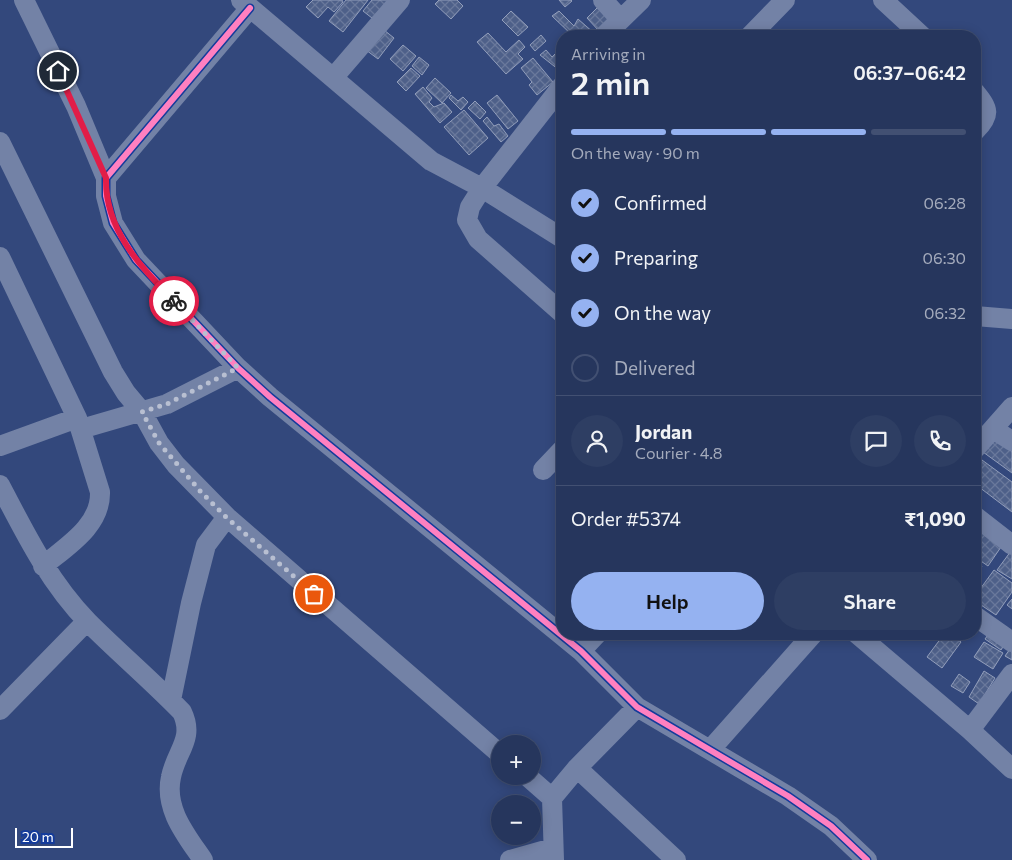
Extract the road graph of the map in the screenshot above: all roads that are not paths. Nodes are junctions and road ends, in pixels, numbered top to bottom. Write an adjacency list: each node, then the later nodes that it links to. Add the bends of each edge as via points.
1 (24, 0): 17 (street, via 76,106)
2 (400, 0): 12 (street)
3 (603, 0): 8 (street)
4 (640, 0): 8 (street)
5 (785, 0): 10 (street)
6 (883, 0): 11 (street)
7 (246, 4): 12 (street); 17 (street)
8 (620, 19): 9 (street)
9 (610, 30)
10 (756, 30)
11 (916, 30)
12 (333, 78): 18 (street, via 431,161)
13 (556, 94): 18 (street)
14 (981, 102): 15 (street, via 987,113)
15 (981, 124)
16 (0, 142): 26 (street, via 112,372)
17 (106, 178): 24 (street, via 106,196 113,223 136,260)
18 (482, 188): 19 (street); 21 (street, via 470,207 467,220 470,228 478,239)
19 (556, 234)
20 (0, 257): 27 (street)
21 (556, 308)
22 (981, 317): 23 (street)
23 (1012, 320)
24 (238, 368): 26 (street, via 167,404); 41 (street)
25 (1012, 407): 28 (street)
26 (142, 412): 27 (street); 35 (street, via 176,465)
27 (79, 424): 31 (street); 38 (street, via 100,492 100,504 96,517 86,529)
28 (993, 429): 29 (street); 30 (street)
29 (1012, 441)
30 (981, 442)
31 (0, 446)
32 (556, 456): 33 (street)
33 (543, 470)
34 (0, 484): 38 (street)
35 (226, 517): 49 (street, via 206,545); 53 (street)
36 (981, 521): 37 (street)
37 (1012, 544)
38 (43, 566): 40 (street)
39 (981, 620): 46 (street)
40 (87, 621): 49 (street); 51 (street)
41 (556, 631)
42 (568, 640): 47 (street)
43 (591, 640): 47 (street)
44 (808, 640): 54 (street)
45 (864, 640): 52 (street)
46 (1012, 642)
47 (581, 651): 50 (street)
48 (1012, 674): 52 (street)
49 (171, 700): 60 (street, via 182,712 188,730 170,778 170,798 178,824)
50 (637, 707): 54 (street); 55 (street)
51 (0, 710)
52 (970, 730): 56 (street)
53 (491, 746)
54 (710, 750): 63 (street, via 788,796 831,826)
55 (577, 768): 58 (street); 62 (street)
56 (1012, 769)
57 (537, 785): 58 (street)
58 (552, 798): 59 (street)
59 (553, 854): 61 (street)
60 (203, 860)
61 (510, 860)
62 (676, 860)
63 (867, 860)

